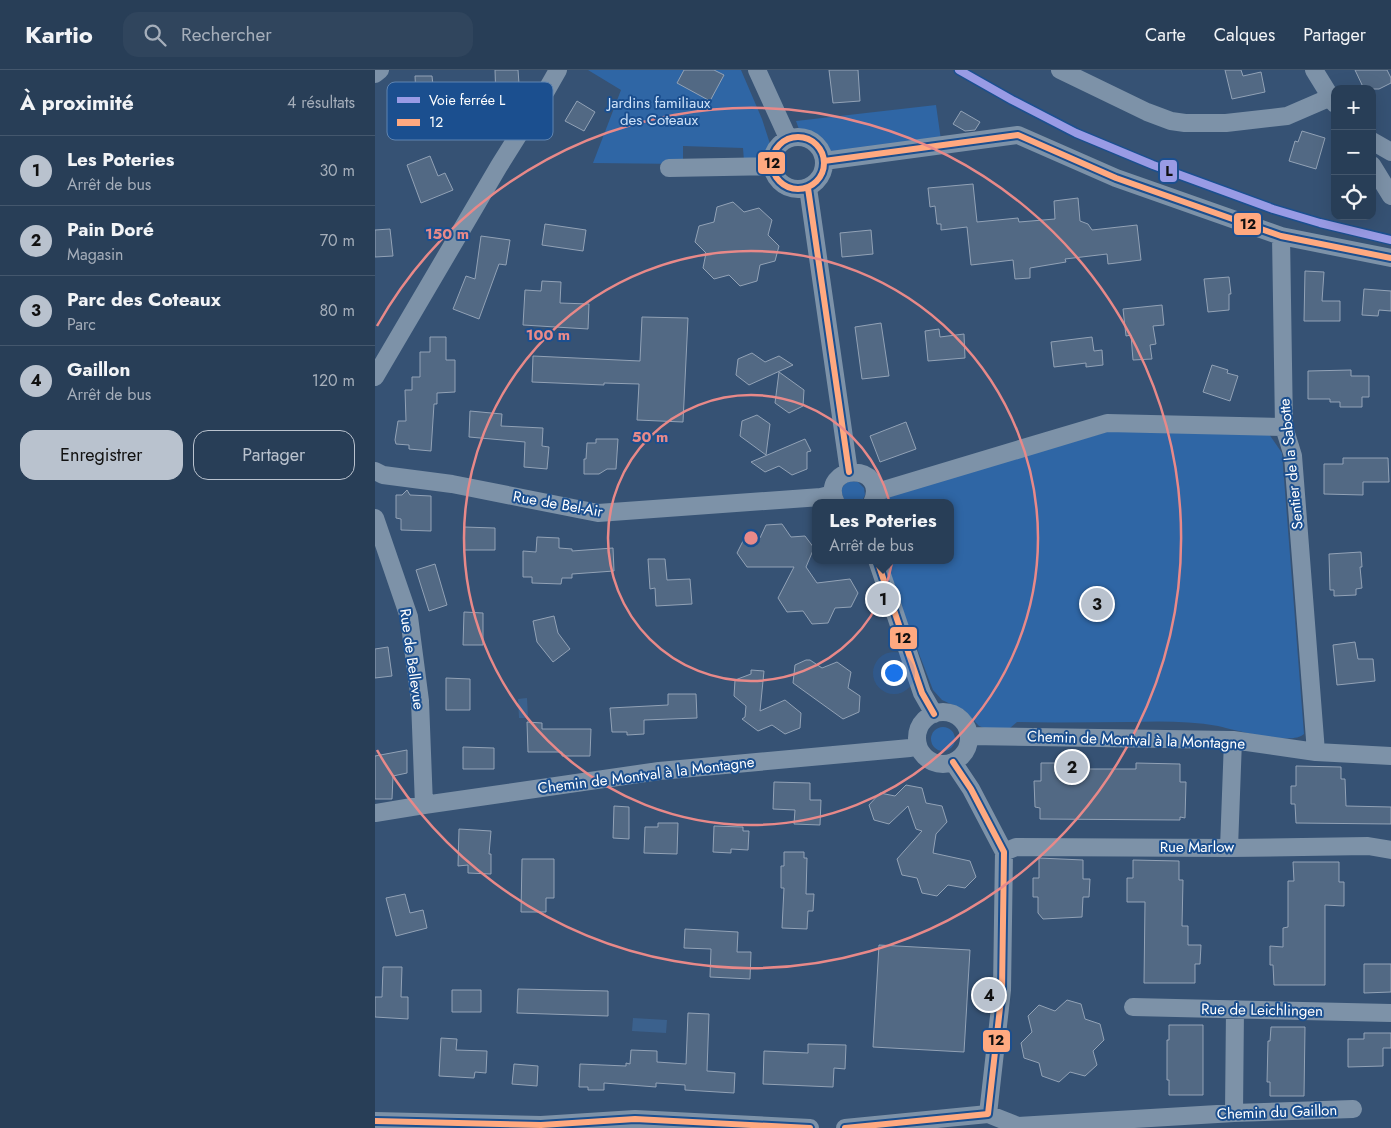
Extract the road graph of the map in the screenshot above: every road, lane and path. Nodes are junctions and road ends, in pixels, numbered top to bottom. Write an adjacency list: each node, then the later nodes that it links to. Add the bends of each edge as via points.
1 (380, 70): 6 (street)
2 (558, 70): 7 (street)
3 (757, 70): 10 (street)
4 (1060, 70): 9 (street, via 1147,112 1185,123 1287,116)
5 (1314, 70): 8 (street)
6 (375, 74)
7 (551, 82)
8 (1331, 98)
9 (1331, 102)
10 (788, 138): 14 (street, via 796,136 812,140); 15 (street, via 775,149)
11 (515, 140): 22 (street)
12 (1376, 143): 13 (street)
13 (1391, 152)
14 (825, 160): 18 (street, via 821,177); 20 (street, via 1018,136 1116,178)
15 (771, 166): 16 (street); 18 (street, via 784,186)
16 (669, 168)
17 (1376, 172): 19 (street)
18 (808, 188): 25 (street)
19 (1391, 196)
20 (1281, 236): 21 (street); 23 (street, Sentier de la Sabotte)
21 (1391, 258)
22 (375, 377)
23 (1284, 427): 26 (street, via 1107,423 880,491); 34 (street, Sentier de la Sabotte, via 1293,456)
24 (375, 471): 27 (street, Rue de Bel-Air, via 598,513)
25 (849, 472): 26 (street, via 862,473 872,482); 27 (street, via 838,478 833,488)
26 (873, 496)
27 (834, 498)
28 (375, 518): 37 (street, Rue de Bellevue, via 409,617 420,702)
29 (878, 564): 30 (street, via 922,693)
30 (934, 714): 31 (street, via 941,712 957,716 963,721); 33 (street, via 922,723)
31 (969, 736): 32 (street, Chemin de Montval à la Montagne); 36 (street, via 966,752)
32 (1233, 740): 34 (street, Chemin de Montval à la Montagne); 39 (street)
33 (918, 744): 36 (street, via 928,759 944,764); 37 (street, Chemin de Montval à la Montagne, via 910,748 659,771)
34 (1316, 752): 35 (street, Chemin de Montval à la Montagne)
35 (1391, 756)
36 (953, 762): 41 (street)
37 (424, 805): 38 (street, Chemin de Montval à la Montagne)
38 (375, 814)
39 (1229, 848): 40 (street, Rue Marlow, via 1368,846); 41 (street, Rue Marlow, via 1016,847)
40 (1391, 850)
41 (1004, 852): 47 (street, via 1002,990)
42 (1133, 1006): 43 (street, Rue de Leichlingen)
43 (1235, 1009): 44 (street, Rue de Leichlingen); 46 (street)
44 (1391, 1013)
45 (1353, 1109): 46 (street, Chemin du Gaillon)
46 (1234, 1113): 47 (street, Chemin du Gaillon, via 1018,1126)
47 (988, 1114): 50 (street, Chemin du Gaillon)
48 (375, 1120): 49 (street, via 541,1125 635,1119)
49 (810, 1128)
50 (845, 1128)

